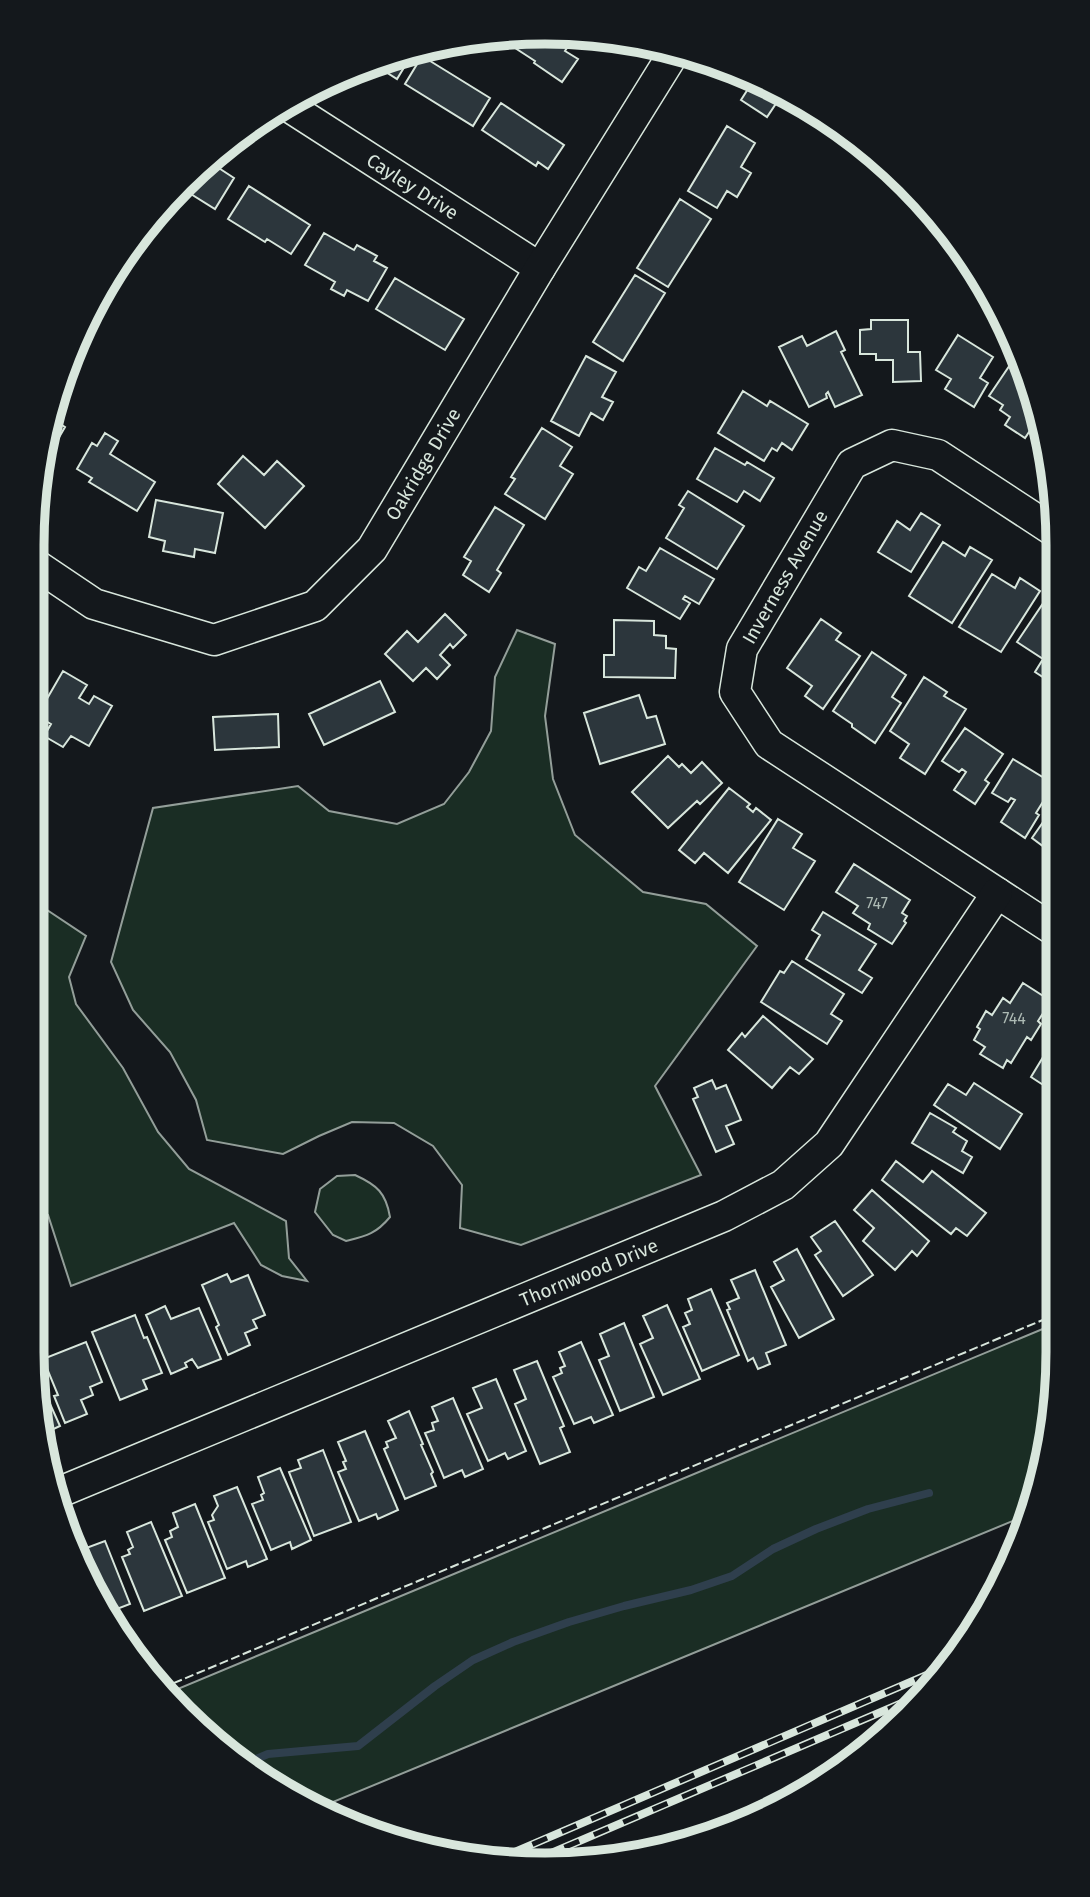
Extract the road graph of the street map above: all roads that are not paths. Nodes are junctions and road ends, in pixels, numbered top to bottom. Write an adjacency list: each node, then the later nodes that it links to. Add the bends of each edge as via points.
1 (670, 60): 3 (street, Oakridge Drive)
2 (295, 110): 3 (street, Cayley Drive)
3 (540, 268): 5 (street, Oakridge Drive, via 372,549 315,606 214,640 94,604)
4 (1045, 525): 6 (street, Inverness Avenue, via 938,455 892,445 852,464 742,649 735,692 769,744)
5 (44, 570)
6 (997, 893): 7 (street, Inverness Avenue); 8 (street, Thornwood Drive, via 829,1144 783,1185 724,1216)
7 (1046, 925)
8 (63, 1490)

